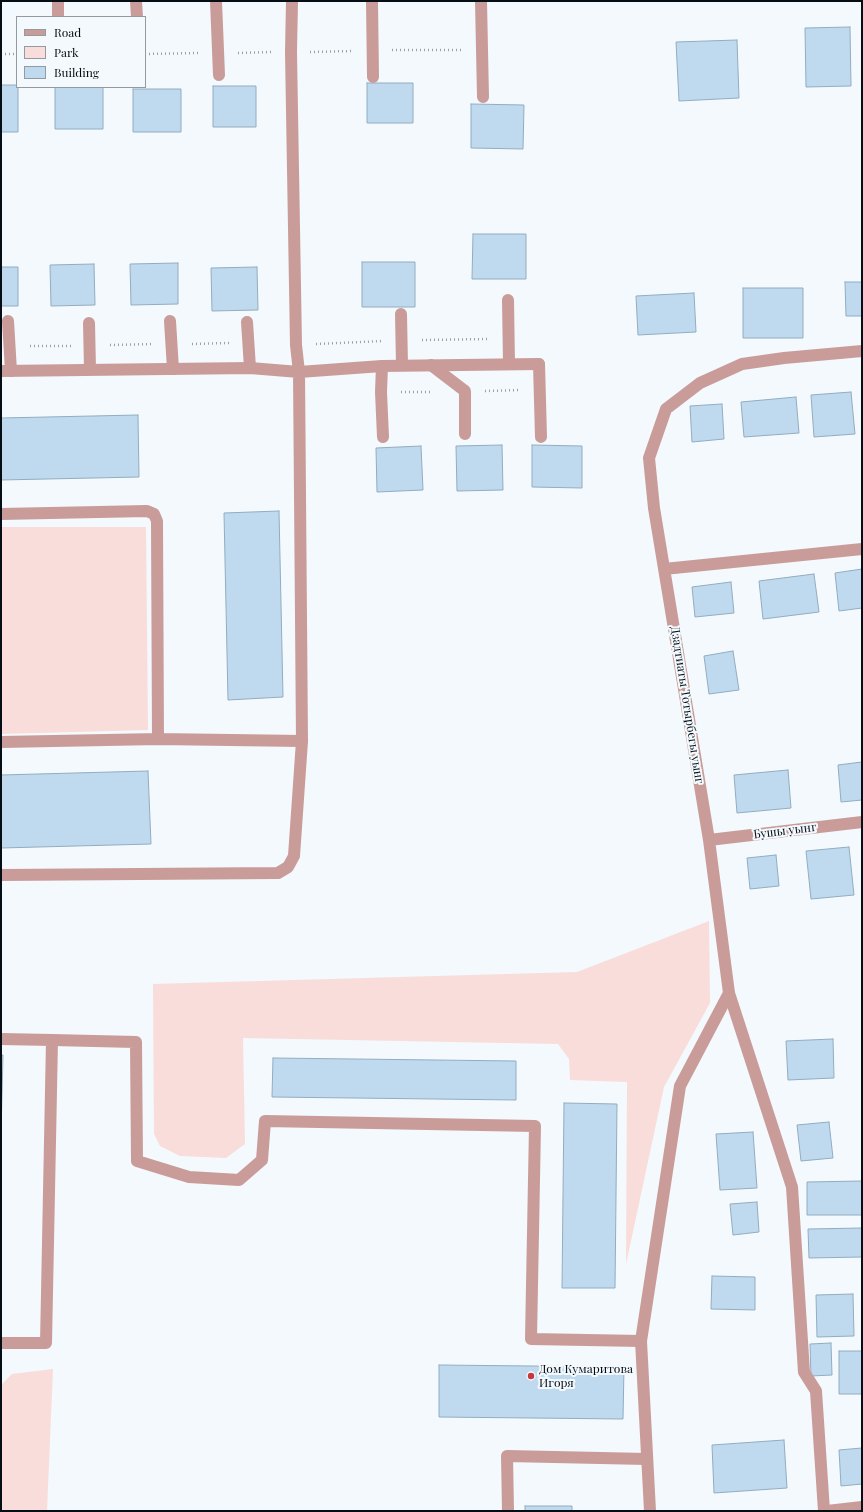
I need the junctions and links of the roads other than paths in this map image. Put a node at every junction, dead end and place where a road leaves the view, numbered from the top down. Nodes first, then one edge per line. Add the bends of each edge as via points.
1 (58, 1) edge
2 (136, 1) edge
3 (216, 1) edge
4 (292, 1) edge
5 (372, 1) edge
6 (481, 1) edge
7 (58, 16) edge
8 (137, 16) edge
9 (219, 75) dead end
10 (373, 77) dead end
11 (483, 97) dead end
12 (508, 300) dead end
13 (401, 314) dead end
14 (8, 321) dead end
15 (170, 321) dead end
16 (247, 322) dead end
17 (89, 323) dead end
18 (862, 351) edge
19 (509, 364) junction
20 (402, 365) junction
21 (431, 365) junction
22 (382, 366) junction
23 (250, 368) junction
24 (90, 369) junction
25 (173, 369) junction
26 (6, 371) edge
27 (299, 372) junction
28 (465, 434) dead end
29 (384, 437) dead end
30 (541, 437) dead end
31 (1, 514) edge
32 (862, 549) edge
33 (664, 570) junction
34 (158, 739) junction
35 (302, 741) junction
36 (1, 742) edge
37 (862, 822) edge
38 (709, 840) junction
39 (1, 875) edge
40 (729, 993) junction
41 (1, 1039) edge
42 (52, 1040) junction
43 (641, 1341) junction
44 (1, 1343) edge
45 (647, 1459) junction
46 (862, 1507) edge
47 (508, 1511) edge
48 (650, 1511) edge
49 (826, 1511) edge

1 - 7 street
2 - 8 street
3 - 9 street
4 - 27 street via 296,345
5 - 10 street
6 - 11 street
12 - 19 street
13 - 20 street
14 - 26 street
15 - 25 street
16 - 23 street
17 - 24 street
18 - 33 street, Дзадтиаты Тотырбегы уынг via 742,364 700,383 666,409 649,458
19 - 21 street
19 - 30 street via 539,364
20 - 21 street
20 - 22 street
21 - 28 street via 465,391
22 - 27 street
22 - 29 street via 380,392
23 - 25 street
23 - 27 street
24 - 25 street
24 - 26 street
27 - 35 street
31 - 34 street via 147,511 154,514 158,521
32 - 33 street
33 - 38 street, Дзадтиаты Тотырбегы уынг
34 - 35 street
34 - 36 street
35 - 39 street via 294,856 288,868 278,873
37 - 38 street, Бушы уынг
38 - 40 street, Дзадтиаты Тотырбегы уынг
40 - 43 street via 680,1086
40 - 49 street, Дзадтиаты Тотырбегы уынг via 792,1187 804,1372 816,1391
41 - 42 street
42 - 43 street via 136,1042 137,1162 189,1176 239,1180 262,1160 265,1121 535,1126 531,1340
42 - 44 street via 46,1343
43 - 45 street
45 - 47 street via 507,1456
45 - 48 street
46 - 49 street

